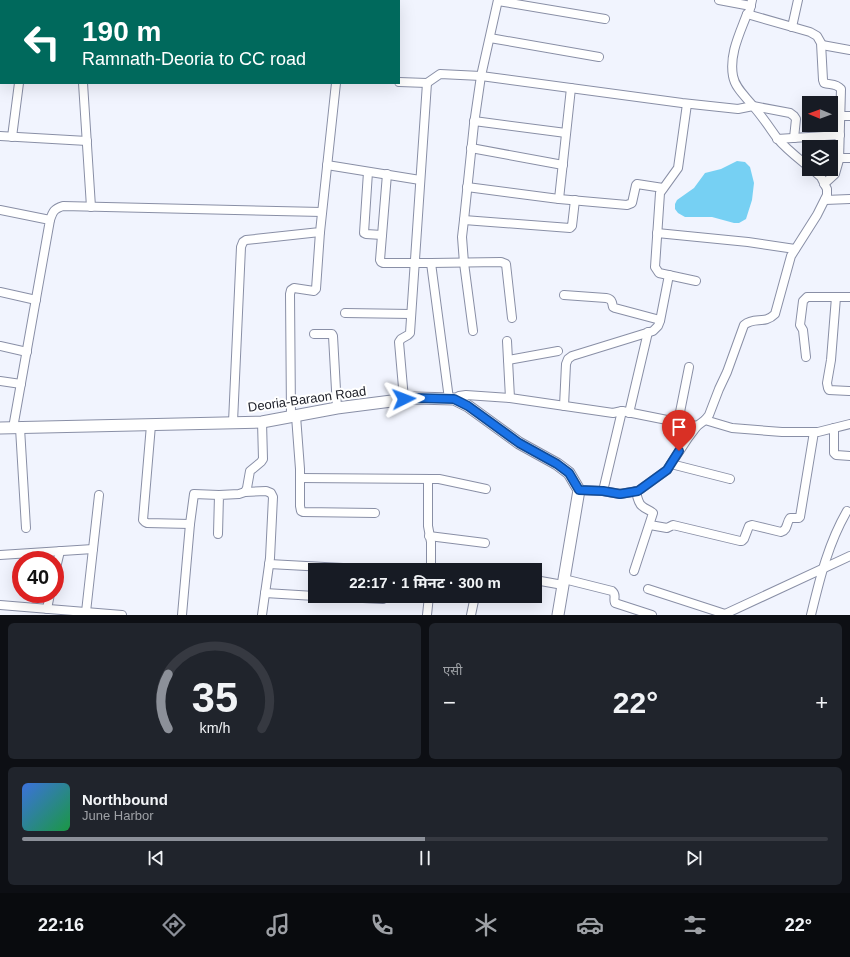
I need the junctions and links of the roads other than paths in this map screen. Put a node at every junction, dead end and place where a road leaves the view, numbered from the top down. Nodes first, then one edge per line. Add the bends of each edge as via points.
1 (498, 0) edge
2 (719, 0) edge
3 (798, 0) edge
4 (750, 7) edge
5 (605, 19) dead end
6 (792, 27) junction
7 (490, 38) junction
8 (822, 45) junction
9 (850, 50) edge
10 (599, 57) dead end
11 (481, 76) junction
12 (400, 82) edge
13 (19, 84) edge
14 (83, 84) edge
15 (336, 84) edge
16 (427, 84) junction
17 (571, 88) junction
18 (687, 104) junction
19 (754, 106) junction
20 (840, 116) junction
21 (850, 116) edge
22 (474, 121) junction
23 (566, 133) junction
24 (840, 135) junction
25 (0, 136) edge
26 (12, 137) junction
27 (794, 138) junction
28 (778, 139) junction
29 (87, 142) junction
30 (471, 148) junction
31 (840, 158) junction
32 (850, 158) edge
33 (802, 160) edge
34 (327, 165) junction
35 (563, 165) junction
36 (368, 172) junction
37 (386, 174) junction
38 (819, 176) edge
39 (420, 180) junction
40 (824, 184) junction
41 (467, 187) junction
42 (663, 188) junction
43 (559, 199) junction
44 (850, 199) edge
45 (575, 200) junction
46 (825, 200) junction
47 (91, 207) junction
48 (0, 210) edge
49 (322, 212) junction
50 (50, 220) junction
51 (464, 220) junction
52 (320, 232) junction
53 (657, 233) junction
54 (382, 235) junction
55 (795, 249) junction
56 (464, 263) junction
57 (415, 264) junction
58 (431, 264) junction
59 (669, 275) junction
60 (696, 281) dead end
61 (0, 292) edge
62 (564, 295) dead end
63 (836, 297) junction
64 (850, 297) edge
65 (36, 300) junction
66 (345, 313) dead end
67 (411, 314) junction
68 (512, 318) dead end
69 (660, 320) junction
70 (473, 330) dead end
71 (648, 332) junction
72 (314, 334) dead end
73 (507, 341) dead end
74 (0, 346) edge
75 (558, 351) dead end
76 (27, 352) junction
77 (806, 357) dead end
78 (508, 360) junction
79 (689, 368) dead end
80 (0, 381) edge
81 (21, 384) junction
82 (849, 391) dead end
83 (510, 398) junction
84 (404, 399) junction
85 (451, 399) junction
86 (564, 406) junction
87 (337, 408) junction
88 (626, 412) junction
89 (294, 416) junction
90 (705, 420) junction
91 (233, 422) junction
92 (262, 422) junction
93 (678, 422) junction
94 (850, 424) edge
95 (151, 425) junction
96 (697, 426) junction
97 (0, 428) edge
98 (17, 428) junction
99 (834, 428) junction
100 (814, 432) junction
101 (850, 456) edge
102 (671, 464) junction
103 (300, 478) junction
104 (428, 479) junction
105 (730, 479) dead end
106 (486, 489) dead end
107 (579, 490) junction
108 (603, 491) junction
109 (636, 491) junction
110 (245, 492) junction
111 (99, 495) dead end
112 (219, 495) junction
113 (847, 511) dead end
114 (375, 513) dead end
115 (190, 524) junction
116 (650, 525) junction
117 (26, 528) dead end
118 (218, 534) dead end
119 (429, 536) junction
120 (485, 544) dead end
121 (93, 549) junction
122 (60, 551) edge
123 (12, 554) edge
124 (0, 555) edge
125 (850, 556) edge
126 (431, 563) edge
127 (269, 564) junction
128 (308, 566) edge
129 (822, 569) junction
130 (634, 571) dead end
131 (542, 580) edge
132 (563, 582) junction
133 (648, 589) dead end
134 (265, 593) junction
135 (308, 596) edge
136 (48, 603) edge
137 (428, 603) edge
138 (474, 603) edge
139 (0, 605) edge
140 (47, 609) junction
141 (86, 612) junction
142 (122, 615) edge
143 (182, 615) edge
144 (262, 615) edge
145 (427, 615) edge
146 (471, 615) edge
147 (558, 615) edge
148 (652, 615) edge
149 (724, 615) edge
150 (811, 615) edge

1 - 5 street
1 - 7 street
2 - 4 street
3 - 6 street
4 - 6 street
4 - 19 street via 734,49 732,68 738,88
6 - 8 street via 817,36
7 - 10 street
7 - 11 street
8 - 9 street
8 - 20 street via 822,80 841,89
11 - 16 street via 440,74
11 - 17 street
11 - 22 street
12 - 16 street
13 - 26 street
14 - 29 street
15 - 34 street
16 - 39 street
17 - 18 street
17 - 23 street
18 - 19 street via 738,109
18 - 42 street via 678,168
19 - 27 street via 794,116
19 - 28 street
20 - 21 street
20 - 24 street
22 - 23 street
22 - 30 street
23 - 35 street
24 - 27 street
24 - 31 street
25 - 26 street
26 - 29 street
27 - 28 street
28 - 33 street
29 - 47 street
30 - 35 street
30 - 41 street
31 - 32 street
31 - 40 street via 835,174
34 - 36 street
34 - 49 street
35 - 43 street
36 - 37 street
36 - 54 street via 364,233
37 - 39 street
37 - 54 street
38 - 40 street
39 - 57 street
40 - 46 street via 827,191
41 - 43 street
41 - 51 street
42 - 45 street via 637,184 630,205
42 - 53 street via 660,193
43 - 45 street
44 - 46 street
45 - 51 street via 570,228
46 - 55 street
47 - 49 street
47 - 50 street via 63,206 53,212
48 - 50 street
49 - 52 street
50 - 65 street
51 - 56 street
52 - 89 street via 316,289 314,291 294,288 290,294
52 - 91 street via 243,242
53 - 55 street
53 - 59 street via 655,267 659,273
54 - 57 street via 381,262
55 - 90 street via 775,314 766,320 747,322 744,325 727,372
56 - 58 street
56 - 68 street via 506,264
56 - 70 street
57 - 58 street
57 - 67 street
58 - 85 street
59 - 60 street
59 - 69 street
61 - 65 street
62 - 69 street via 610,299 614,308
63 - 64 street
63 - 77 street via 807,297 802,301 800,325 804,330
63 - 82 street via 827,383 829,390
65 - 76 street
66 - 67 street
67 - 84 street via 410,333 399,342
69 - 71 street via 653,331
71 - 86 street via 568,359
71 - 88 street
72 - 87 street via 334,336
73 - 78 street
74 - 76 street
75 - 78 street
76 - 81 street
78 - 83 street
79 - 93 street
80 - 81 street
81 - 98 street
83 - 85 street via 466,395
83 - 86 street
84 - 85 street, Deoria-Baraon Road
84 - 87 street, Deoria-Baraon Road
85 - 107 street, Deoria-Baraon Road via 468,406 519,443 557,464 569,473
86 - 88 street via 613,413
87 - 89 street, Deoria-Baraon Road
88 - 93 street
88 - 108 street
89 - 92 street, Deoria-Baraon Road
89 - 103 street
90 - 96 street
90 - 100 street via 732,428
91 - 92 street, Deoria-Baraon Road
91 - 95 street, Deoria-Baraon Road
92 - 110 street via 263,459 250,471
93 - 96 street
94 - 99 street
95 - 98 street, Deoria-Baraon Road
95 - 115 street via 143,520 147,523
96 - 102 street
97 - 98 street, Deoria-Baraon Road
98 - 117 street
99 - 100 street
99 - 101 street via 834,453
100 - 116 street via 800,517 790,518 784,531 752,525 749,526 742,541 673,525 667,528
102 - 105 street
102 - 109 street via 667,470
103 - 104 street
103 - 114 street via 300,506 303,512
104 - 106 street
104 - 119 street
107 - 108 street
107 - 132 street
108 - 109 street via 620,494
109 - 116 street via 640,505 653,513
110 - 112 street
110 - 127 street via 266,492 271,493 273,497
111 - 121 street
112 - 115 street via 194,494
112 - 118 street
113 - 129 street via 834,536
115 - 143 street
116 - 130 street
119 - 120 street
119 - 126 street
121 - 122 street
121 - 141 street
123 - 124 street
125 - 129 street
127 - 128 street
127 - 134 street
129 - 149 street
129 - 150 street
131 - 132 street
132 - 147 street
132 - 148 street via 612,591 615,603
133 - 149 street
134 - 135 street
134 - 144 street
136 - 140 street
137 - 145 street
138 - 146 street
139 - 140 street
140 - 141 street
141 - 142 street

